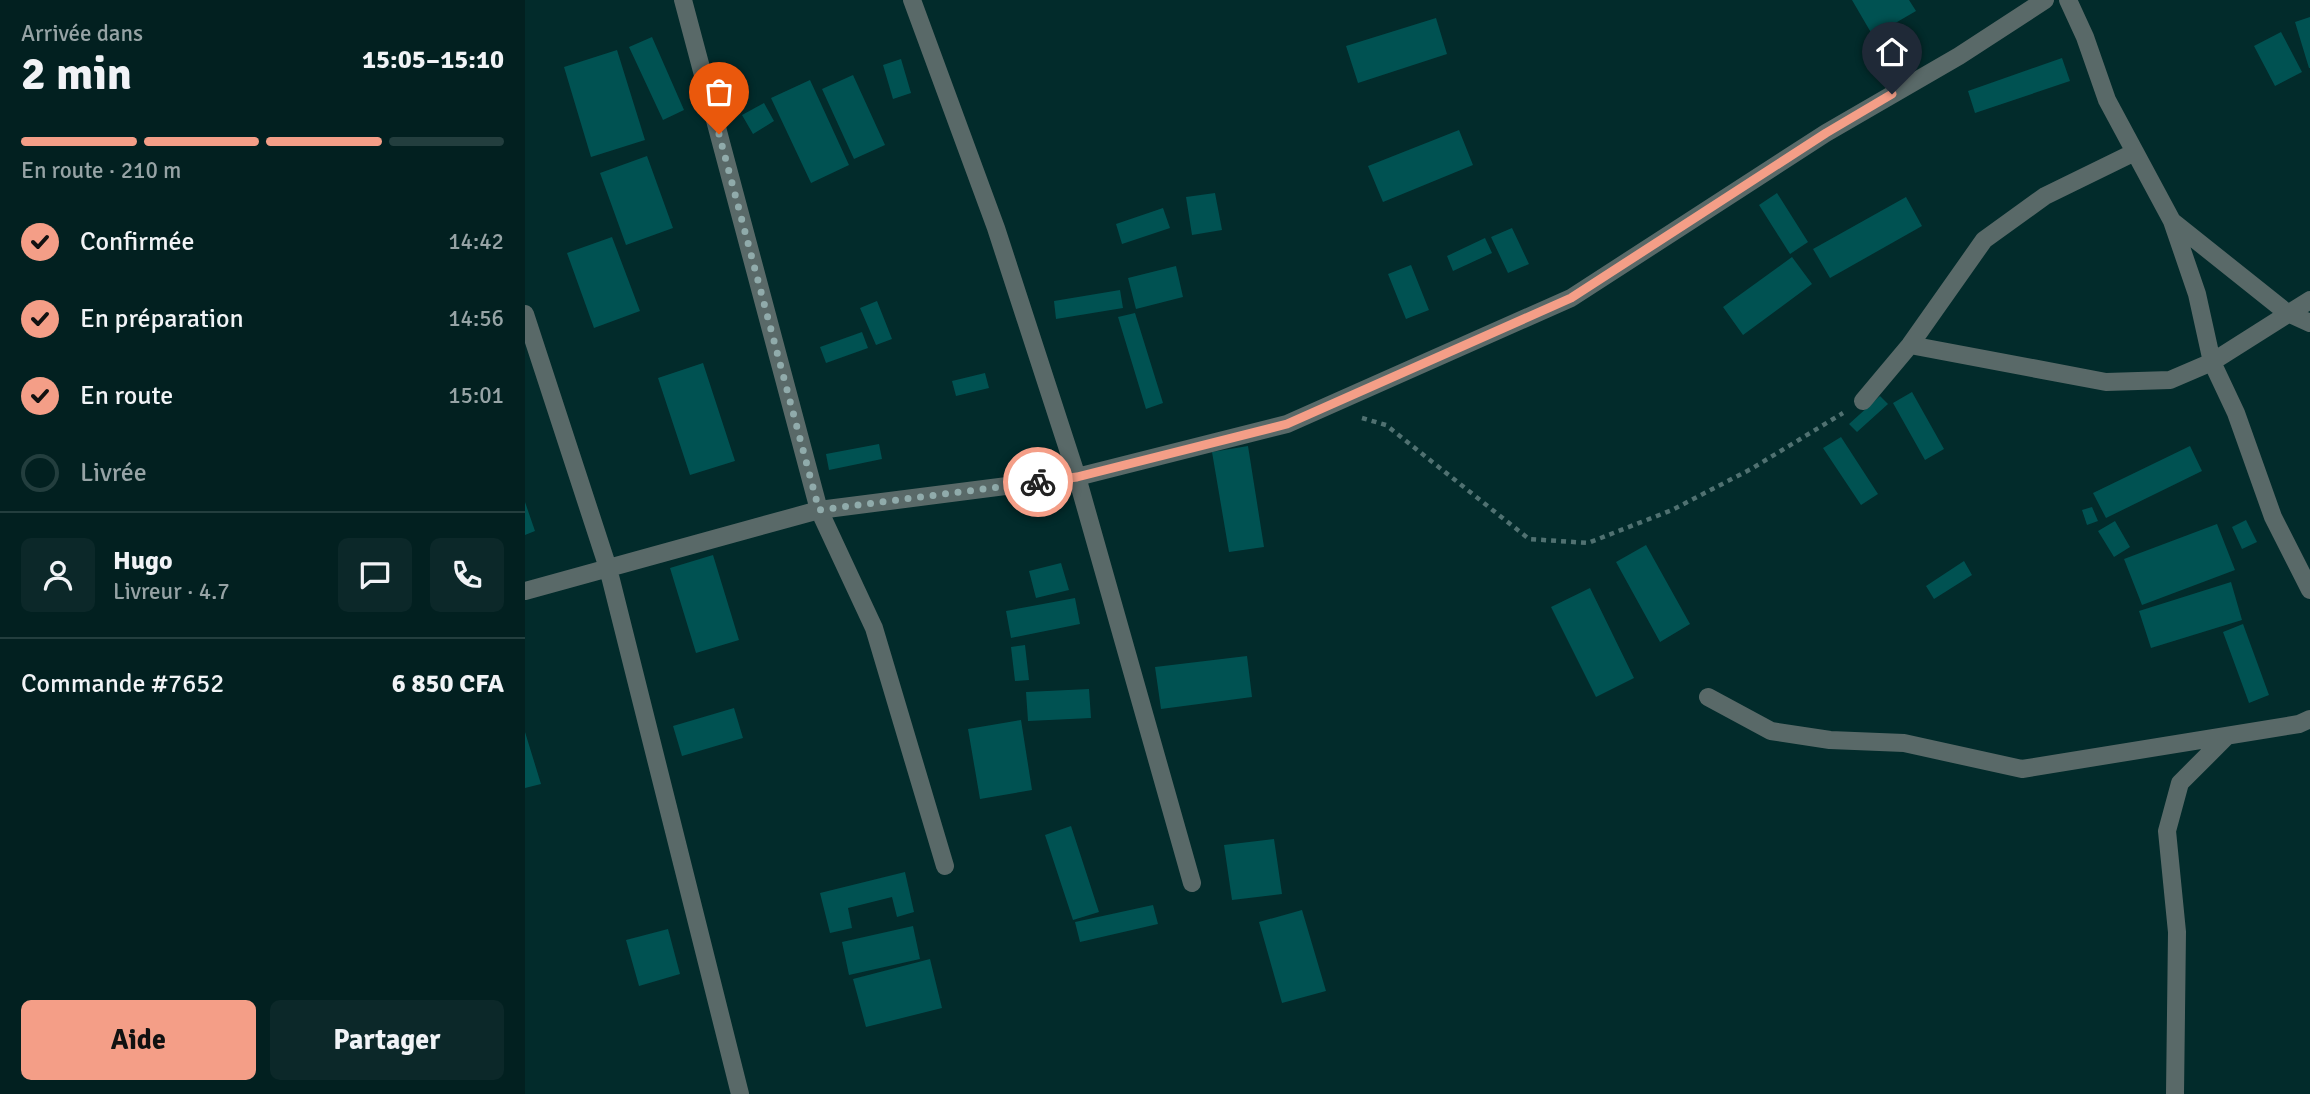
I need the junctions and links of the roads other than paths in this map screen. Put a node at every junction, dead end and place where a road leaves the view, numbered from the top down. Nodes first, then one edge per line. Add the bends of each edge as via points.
1 (683, 0) edge
2 (912, 0) edge
3 (2045, 0) edge
4 (2067, 0) edge
5 (2134, 152) junction
6 (2172, 221) junction
7 (2310, 300) edge
8 (2286, 312) junction
9 (525, 314) edge
10 (2310, 323) edge
11 (1910, 345) junction
12 (2212, 362) junction
13 (1863, 401) road end
14 (1077, 477) junction
15 (819, 510) junction
16 (608, 568) junction
17 (2310, 590) edge
18 (525, 591) edge
19 (1708, 697) dead end
20 (2310, 719) edge
21 (2225, 738) junction
22 (945, 866) dead end
23 (1192, 883) dead end
24 (740, 1094) edge
25 (2175, 1094) edge

1 - 15 street
2 - 14 street via 996,229
3 - 14 street via 1826,133 1571,298 1287,424
4 - 5 street via 2107,100
5 - 6 street
5 - 11 street via 2045,197 1984,240
6 - 8 street
6 - 12 street via 2197,294
7 - 8 street
8 - 10 street
8 - 12 street
9 - 16 street
11 - 12 street via 2106,382 2170,380
11 - 13 street
12 - 17 street via 2237,413 2273,517
14 - 15 street
14 - 23 street
15 - 16 street
15 - 22 street via 874,628
16 - 18 street
16 - 24 street
19 - 21 street via 1770,731 1830,740 1904,743 2022,769
20 - 21 street
21 - 25 street via 2180,783 2167,831 2177,932

